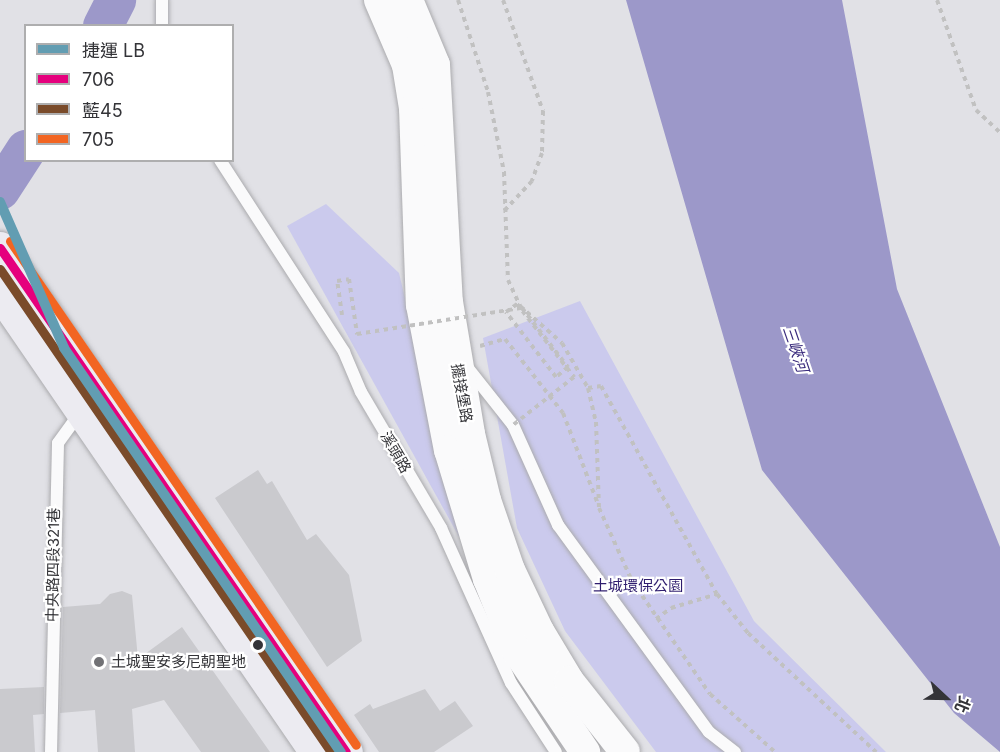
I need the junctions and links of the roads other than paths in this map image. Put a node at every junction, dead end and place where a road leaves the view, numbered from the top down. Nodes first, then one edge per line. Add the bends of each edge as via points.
1 (162, 0) edge
2 (379, 0) edge
3 (408, 0) edge
4 (162, 24) edge
5 (221, 162) edge
6 (0, 248) edge
7 (0, 292) edge
8 (15, 330) edge
9 (455, 354) junction
10 (90, 402) junction
11 (51, 752) edge
12 (316, 752) edge
13 (346, 752) edge
14 (556, 752) edge
15 (585, 752) edge
16 (625, 752) edge
17 (735, 752) edge

1 - 4 lane
2 - 15 street, 擺接堡路 via 393,25 409,76 421,305 452,461 488,579 517,651
3 - 9 street, 擺接堡路 via 435,65 448,302
5 - 14 lane, 溪頭路 via 344,352 361,392 441,528 511,683
6 - 10 main road
7 - 8 main road
8 - 10 main road
9 - 16 street, 擺接堡路 via 481,478 510,570 569,681
9 - 17 lane via 513,425 558,525 709,732
10 - 11 lane, 中央路四段321巷 via 58,443
10 - 12 main road
10 - 13 main road

